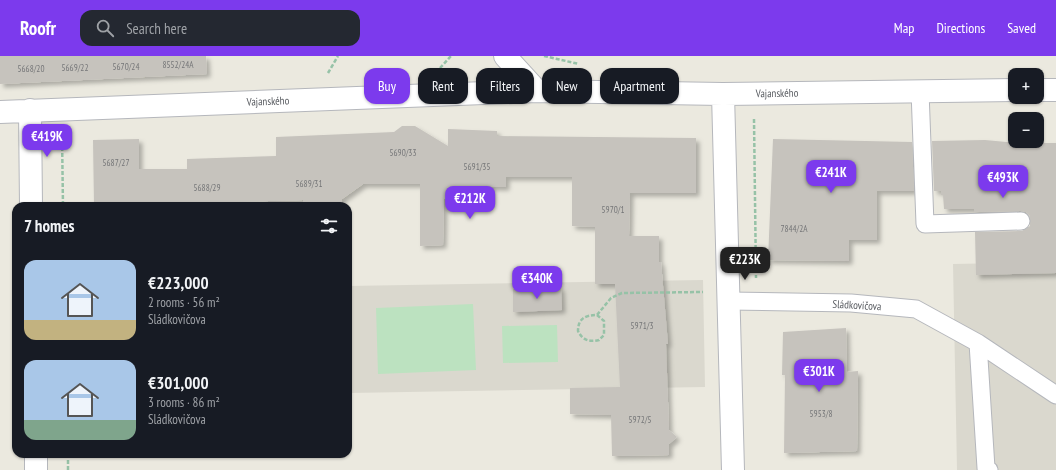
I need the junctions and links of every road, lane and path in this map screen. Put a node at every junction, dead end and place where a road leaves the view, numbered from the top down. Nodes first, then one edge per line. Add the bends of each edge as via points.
1 (338, 56) edge
2 (505, 56) edge
3 (324, 78) dead end
4 (1008, 90) edge
5 (1044, 90) edge
6 (1056, 90) edge
7 (537, 91) junction
8 (920, 91) junction
9 (723, 94) junction
10 (30, 110) junction
11 (0, 112) edge
12 (30, 132) junction
13 (31, 202) edge
14 (63, 202) edge
15 (1021, 221) dead end
16 (704, 292) dead end
17 (728, 301) junction
18 (597, 315) junction
19 (978, 343) junction
20 (1056, 395) edge
21 (36, 458) edge
22 (68, 458) edge
23 (36, 470) edge
24 (68, 470) edge
25 (733, 470) edge
26 (989, 470) edge

1 - 3 path
2 - 7 street
4 - 8 street, Vajanského
5 - 6 street
7 - 9 street, Vajanského
7 - 10 street, Vajanského
8 - 9 street, Vajanského
8 - 15 lane via 924,224
9 - 17 street
10 - 11 street, Vajanského
10 - 12 street
12 - 13 street
12 - 14 path via 62,130
16 - 18 path via 622,293 611,298
17 - 19 lane, Sládkovičova via 851,303 916,309
17 - 25 street
18 - 18 path via 589,315 579,322 578,331 588,341 599,340 604,335 604,322
19 - 20 lane, Sládkovičova
19 - 26 lane via 986,468
21 - 23 street
22 - 24 path

